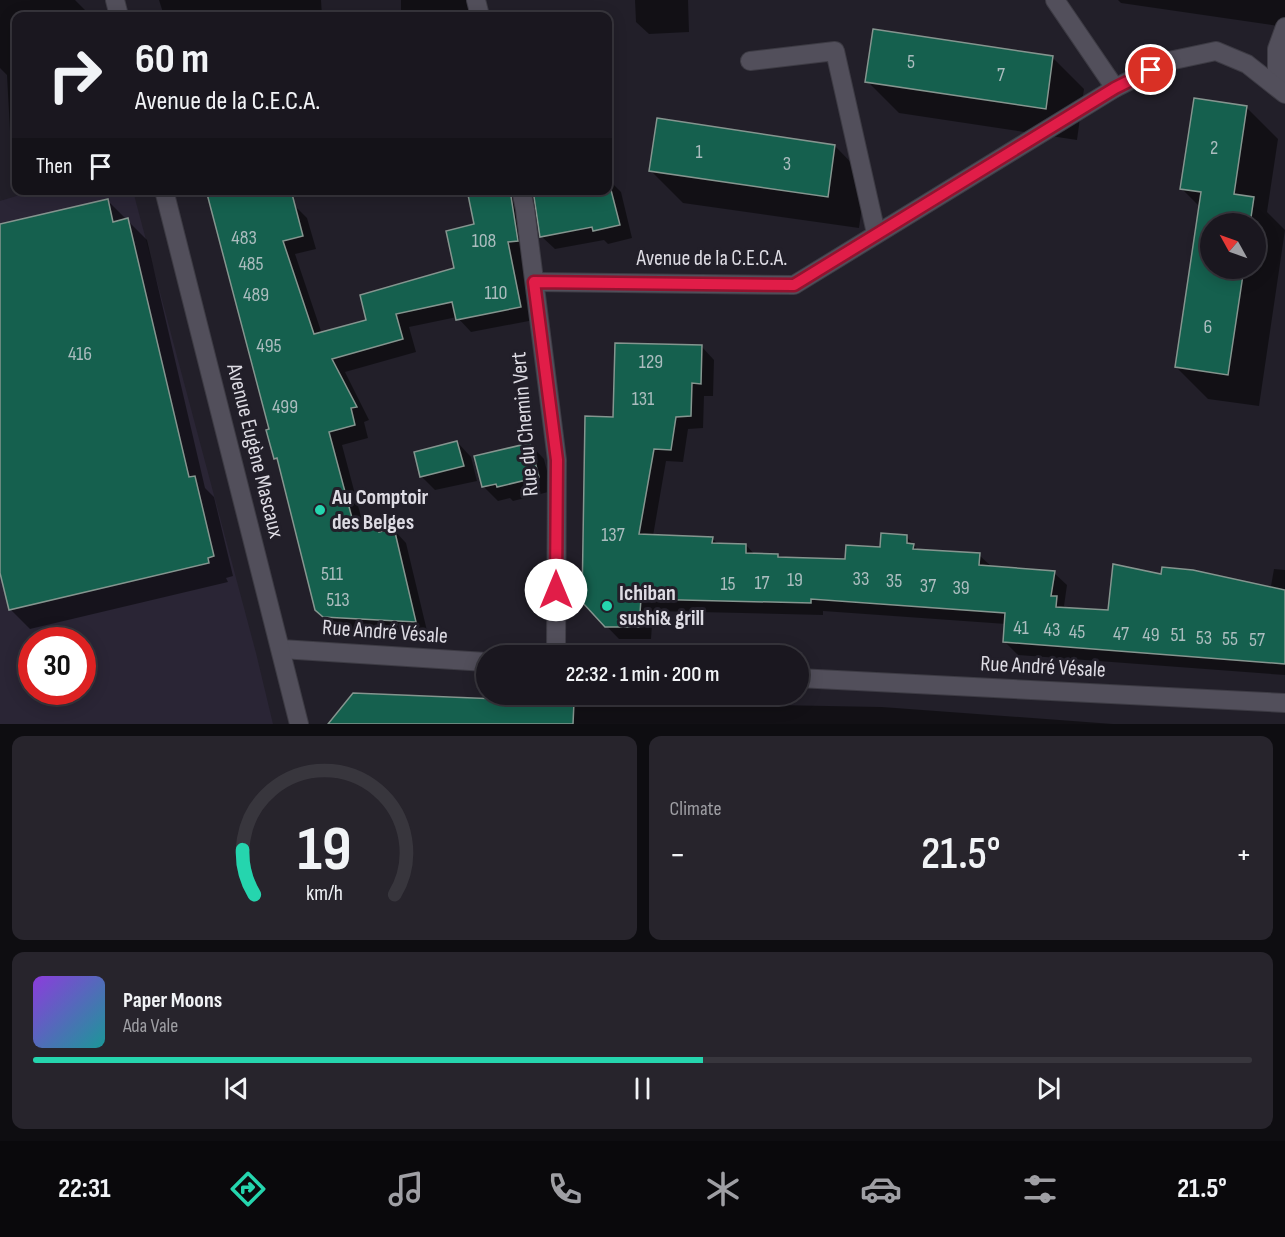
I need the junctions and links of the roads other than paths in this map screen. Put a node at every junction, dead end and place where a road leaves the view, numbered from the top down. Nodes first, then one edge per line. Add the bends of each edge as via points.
1 (1055, 0) edge
2 (1285, 27) edge
3 (750, 62) dead end
4 (1115, 88) junction
5 (1281, 90) edge
6 (165, 195) edge
7 (522, 195) edge
8 (876, 233) junction
9 (534, 282) junction
10 (556, 645) edge
11 (281, 649) junction
12 (476, 661) edge
13 (809, 679) edge
14 (1285, 703) edge
15 (299, 724) edge

1 - 4 street
2 - 5 street, Avenue de la C.E.C.A. via 1277,50
3 - 8 street via 835,51
4 - 5 street, Avenue de la C.E.C.A. via 1169,61 1216,51 1246,64
4 - 8 street, Avenue de la C.E.C.A.
6 - 11 street, Avenue Eugène Mascaux
7 - 9 street, Rue du Chemin Vert
8 - 9 street, Avenue de la C.E.C.A. via 794,285
9 - 10 street, Rue du Chemin Vert via 557,460
11 - 12 street, Rue André Vésale
11 - 15 street, Avenue Eugène Mascaux
13 - 14 street, Rue André Vésale

